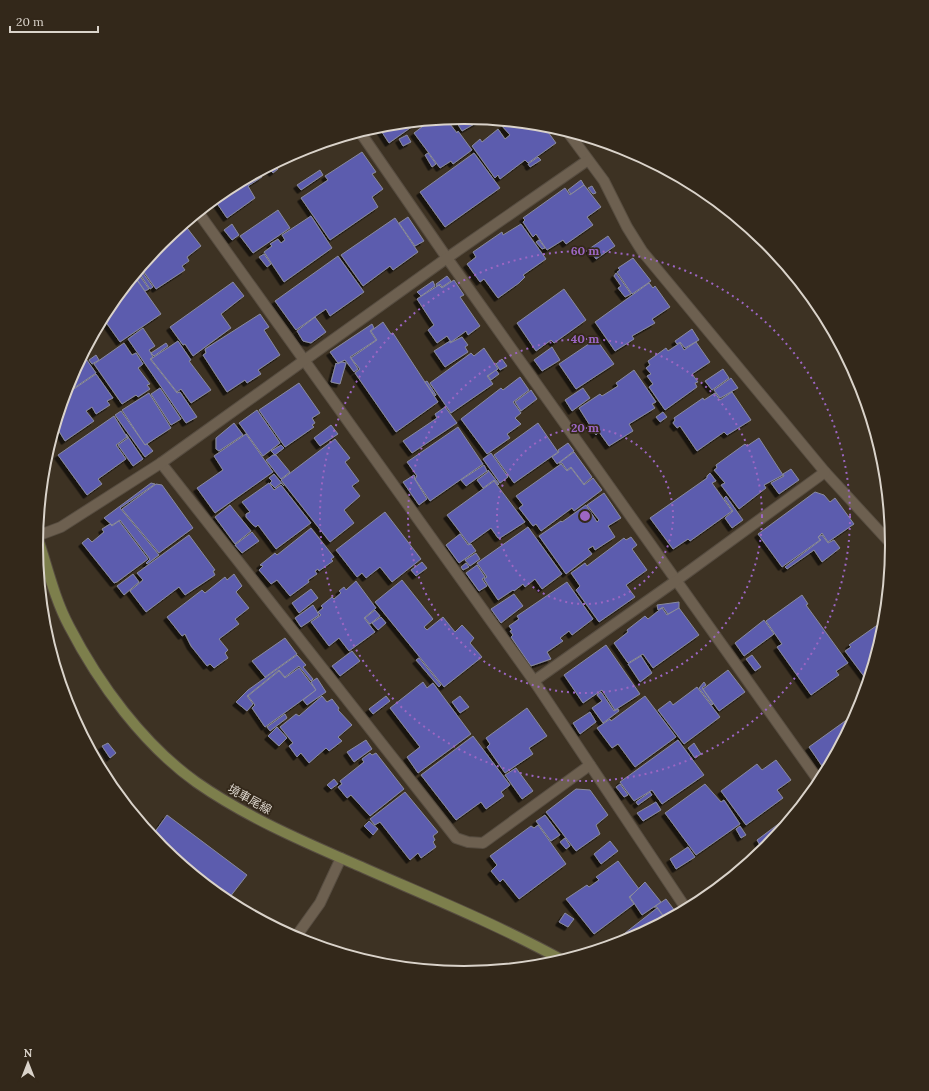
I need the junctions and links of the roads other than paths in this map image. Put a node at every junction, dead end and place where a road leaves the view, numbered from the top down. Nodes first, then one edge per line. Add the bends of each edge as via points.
1 (363, 136) edge
2 (572, 137) edge
3 (588, 160) junction
4 (201, 217) edge
5 (447, 258) junction
6 (304, 362) junction
7 (161, 463) junction
8 (825, 472) junction
9 (43, 534) edge
10 (886, 538) edge
11 (43, 554) edge
12 (678, 580) junction
13 (534, 681) junction
14 (590, 765) junction
15 (817, 778) edge
16 (341, 858) junction
17 (684, 905) edge
18 (299, 933) edge
19 (557, 957) edge

1 - 5 street
2 - 3 street
3 - 5 street
3 - 8 street via 604,181 626,227 642,251
4 - 6 street
5 - 6 street
5 - 12 street
6 - 7 street
6 - 13 street
7 - 9 street via 61,527
7 - 14 street via 456,838 483,843
8 - 10 street
8 - 12 street
11 - 16 main road, 境車尾線 via 68,625 112,698 136,725 184,771 214,793 300,841
12 - 13 street
12 - 15 street
13 - 14 street
14 - 17 street
16 - 18 street via 320,903
16 - 19 main road, 境車尾線 via 515,934

